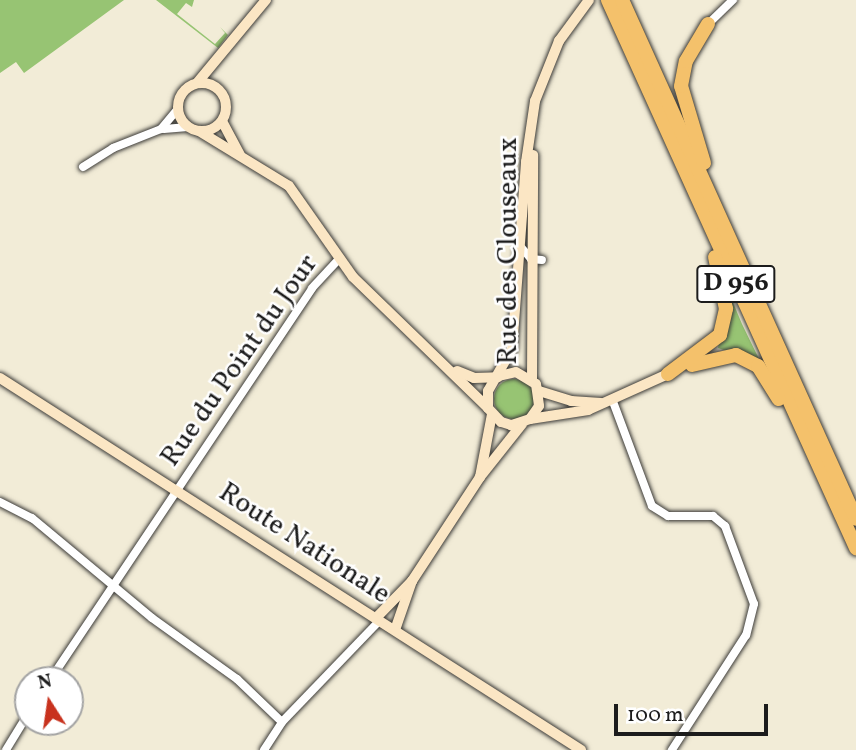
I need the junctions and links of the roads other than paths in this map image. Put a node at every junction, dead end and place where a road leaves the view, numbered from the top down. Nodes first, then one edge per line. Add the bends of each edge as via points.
1 (266, 0) edge
2 (589, 0) edge
3 (608, 0) edge
4 (622, 0) edge
5 (733, 0) edge
6 (708, 24) joint
7 (226, 52) junction
8 (197, 83) junction
9 (218, 88) junction
10 (178, 109) junction
11 (222, 121) junction
12 (187, 127) junction
13 (161, 129) junction
14 (199, 131) junction
15 (669, 136) junction
16 (242, 157) junction
17 (83, 167) dead end
18 (728, 237) junction
19 (526, 245) junction
20 (340, 258) junction
21 (450, 368) junction
22 (668, 374) junction
23 (498, 376) junction
24 (0, 378) edge
25 (532, 379) junction
26 (539, 391) junction
27 (608, 401) junction
28 (490, 411) junction
29 (526, 421) junction
30 (802, 431) junction
31 (480, 477) junction
32 (177, 489) junction
33 (0, 502) edge
34 (856, 519) edge
35 (856, 548) edge
36 (412, 581) junction
37 (110, 584) junction
38 (378, 619) junction
39 (396, 630) junction
40 (59, 666) edge
41 (282, 722) junction
42 (264, 750) edge
43 (581, 750) edge
44 (672, 750) edge

1 - 7 street
2 - 19 street, Rue des Clouseaux via 550,59 532,123
3 - 15 highway, D 956
4 - 18 highway, D 956
5 - 6 street
6 - 18 highway, D 956 via 686,61 681,86
7 - 8 street
7 - 9 street
8 - 9 street
8 - 10 street via 181,95
9 - 11 street via 227,107
10 - 12 street
10 - 13 street
11 - 14 street
11 - 16 street
12 - 13 street
12 - 14 street
13 - 17 street via 113,148
14 - 16 street
15 - 22 highway, D 956 via 720,269 726,309 720,335 712,344
15 - 30 highway, D 956
16 - 20 street via 289,186
18 - 34 highway, D 956
19 - 23 street, Rue des Clouseaux via 512,349
19 - 25 street, Rue des Clouseaux via 537,259
20 - 21 street via 376,302
20 - 32 street, Rue du Point du Jour via 312,288
21 - 23 street via 474,379
21 - 28 street
22 - 27 street
22 - 30 highway, D 956 via 726,355 746,359 768,379
23 - 25 street via 516,372
23 - 28 street via 488,391
24 - 32 street, Route Nationale
25 - 26 street
26 - 27 street via 571,401
26 - 29 street via 539,407
27 - 29 street
27 - 44 street via 652,506 668,516 713,516 725,526 754,604 746,635
28 - 29 street via 511,425
28 - 31 street
29 - 31 street
30 - 35 highway, D 956
31 - 36 street
32 - 37 street, Rue du Point du Jour
32 - 38 street, Route Nationale
33 - 37 street via 32,518
36 - 38 street
36 - 39 street
37 - 40 street, Rue du Point du Jour
37 - 41 street via 237,678
38 - 39 street, Route Nationale
38 - 41 street
39 - 43 street, Route Nationale
41 - 42 street

